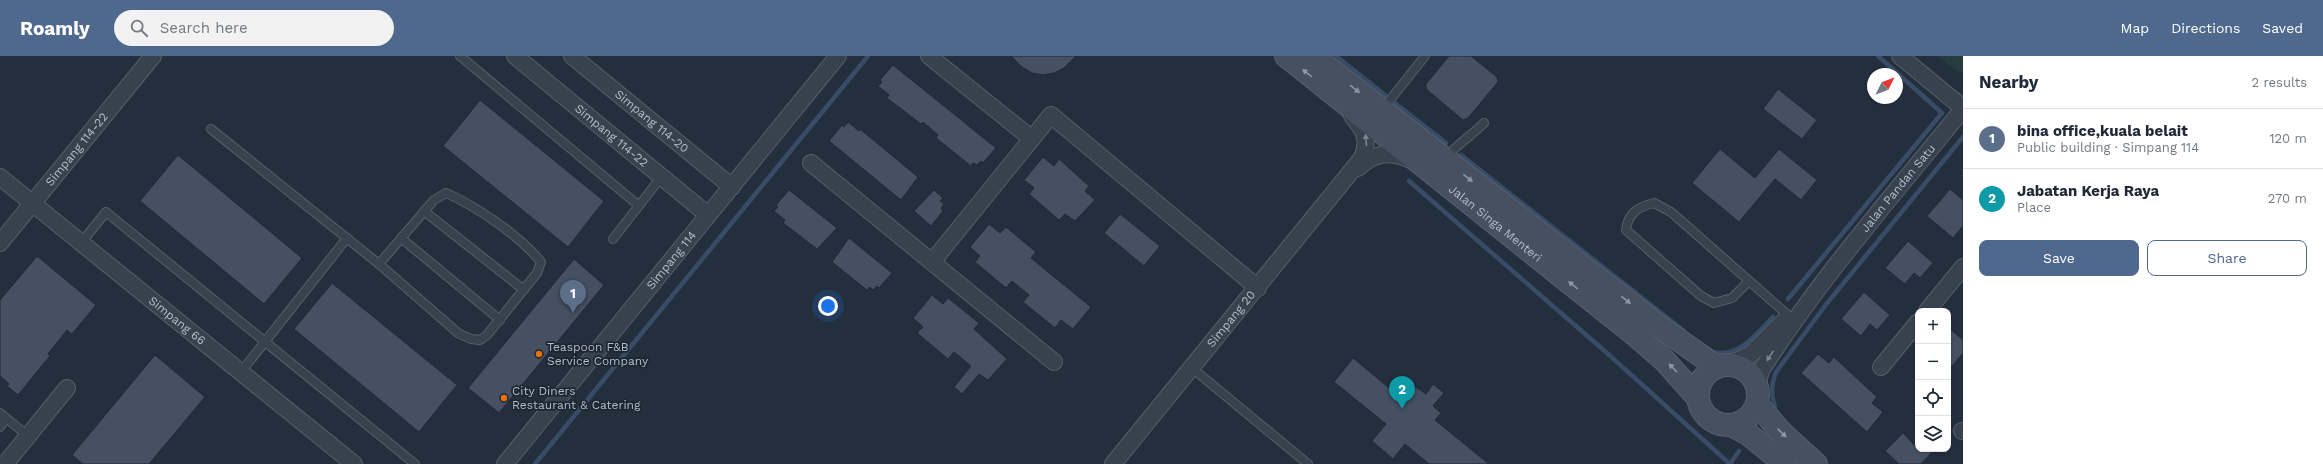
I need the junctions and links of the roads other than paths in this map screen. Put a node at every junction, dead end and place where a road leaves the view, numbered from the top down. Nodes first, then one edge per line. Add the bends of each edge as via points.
1 (153, 56) edge
2 (460, 56) edge
3 (515, 56) edge
4 (572, 56) edge
5 (838, 56) edge
6 (929, 56) edge
7 (1286, 56) edge
8 (1313, 56) edge
9 (1425, 56) edge
10 (1900, 56) edge
11 (1329, 90) junction
12 (1963, 108) edge
13 (1382, 110) junction
14 (1484, 123) dead end
15 (210, 129) dead end
16 (1032, 139) junction
17 (811, 163) dead end
18 (1436, 164) junction
19 (1350, 174) junction
20 (662, 176) junction
21 (0, 177) edge
22 (732, 187) junction
23 (32, 204) junction
24 (638, 205) junction
25 (424, 211) junction
26 (708, 214) junction
27 (347, 238) junction
28 (401, 238) junction
29 (613, 239) dead end
30 (0, 243) edge
31 (81, 243) junction
32 (932, 262) junction
33 (379, 264) junction
34 (1963, 267) edge
35 (1834, 268) junction
36 (1749, 281) junction
37 (1258, 288) junction
38 (524, 290) junction
39 (1929, 308) edge
40 (1789, 316) junction
41 (500, 320) junction
42 (1915, 326) edge
43 (265, 342) junction
44 (1054, 362) dead end
45 (1723, 366) junction
46 (1881, 367) dead end
47 (1192, 368) junction
48 (241, 372) junction
49 (67, 388) dead end
50 (1698, 398) junction
51 (1757, 398) junction
52 (3, 416) edge
53 (0, 426) edge
54 (1731, 426) junction
55 (28, 436) junction
56 (5, 464) edge
57 (354, 464) edge
58 (415, 464) edge
59 (505, 464) edge
60 (1113, 464) edge
61 (1308, 464) edge
62 (1785, 464) edge
63 (1816, 464) edge

1 - 23 street, Simpang 114-22
2 - 24 lane
3 - 20 street, Simpang 114-22
4 - 22 street, Simpang 114-20
5 - 22 street, Simpang 114
6 - 16 street
11 -> 7 main road, Jalan Singa Menteri
8 -> 13 main road, Jalan Singa Menteri
9 - 13 lane
10 - 12 street
11 - 18 main road, Jalan Singa Menteri
19 -> 11 street via 1366,150 1366,135
12 - 35 street, Jalan Pandan Satu
13 - 18 main road, Jalan Singa Menteri
14 - 18 lane
15 - 27 lane
16 - 32 street
16 - 37 street via 1051,115
17 - 32 street
18 - 19 street via 1381,154 1371,157
18 -> 45 main road, Jalan Singa Menteri via 1678,341
50 -> 18 main road, Jalan Singa Menteri via 1665,361 1636,335
19 - 37 street, Simpang 20
20 - 24 lane
20 - 26 street, Simpang 114-22
21 - 23 street, Simpang 66
22 - 26 street, Simpang 114
23 - 30 street, Simpang 114-22
23 - 31 street, Simpang 66
24 - 29 lane
25 - 28 lane
25 - 38 lane
25 - 38 lane via 434,200 446,193 463,200 529,248 541,262 538,273
26 - 59 street, Simpang 114
27 - 33 lane
27 - 43 lane
28 - 33 lane
28 - 41 lane
31 - 43 lane via 106,212
31 - 48 street, Simpang 66
32 - 44 street
33 - 41 lane via 458,333 480,340
34 - 39 street
35 - 40 street, Jalan Pandan Satu
35 -> 51 street, Jalan Pandan Satu via 1762,369
36 - 36 lane via 1671,212 1654,203 1638,207 1627,220 1626,230 1700,296 1714,303 1732,298
36 - 40 lane
37 - 47 street, Simpang 20
38 - 41 lane
40 - 45 street, Jalan Pandan Satu via 1747,357
42 - 46 street
43 - 48 lane
43 - 58 lane
45 - 50 main road via 1708,372 1702,379 1698,388
45 - 51 main road via 1739,368 1748,373 1755,382
47 - 60 street, Simpang 20
47 - 61 lane
48 - 57 street, Simpang 66
49 - 55 street
50 - 54 main road via 1701,410 1709,419
51 - 54 main road via 1751,414 1743,422
51 -> 63 main road via 1780,431
52 - 53 lane
52 - 55 lane
54 - 62 main road via 1748,434
55 - 56 street

